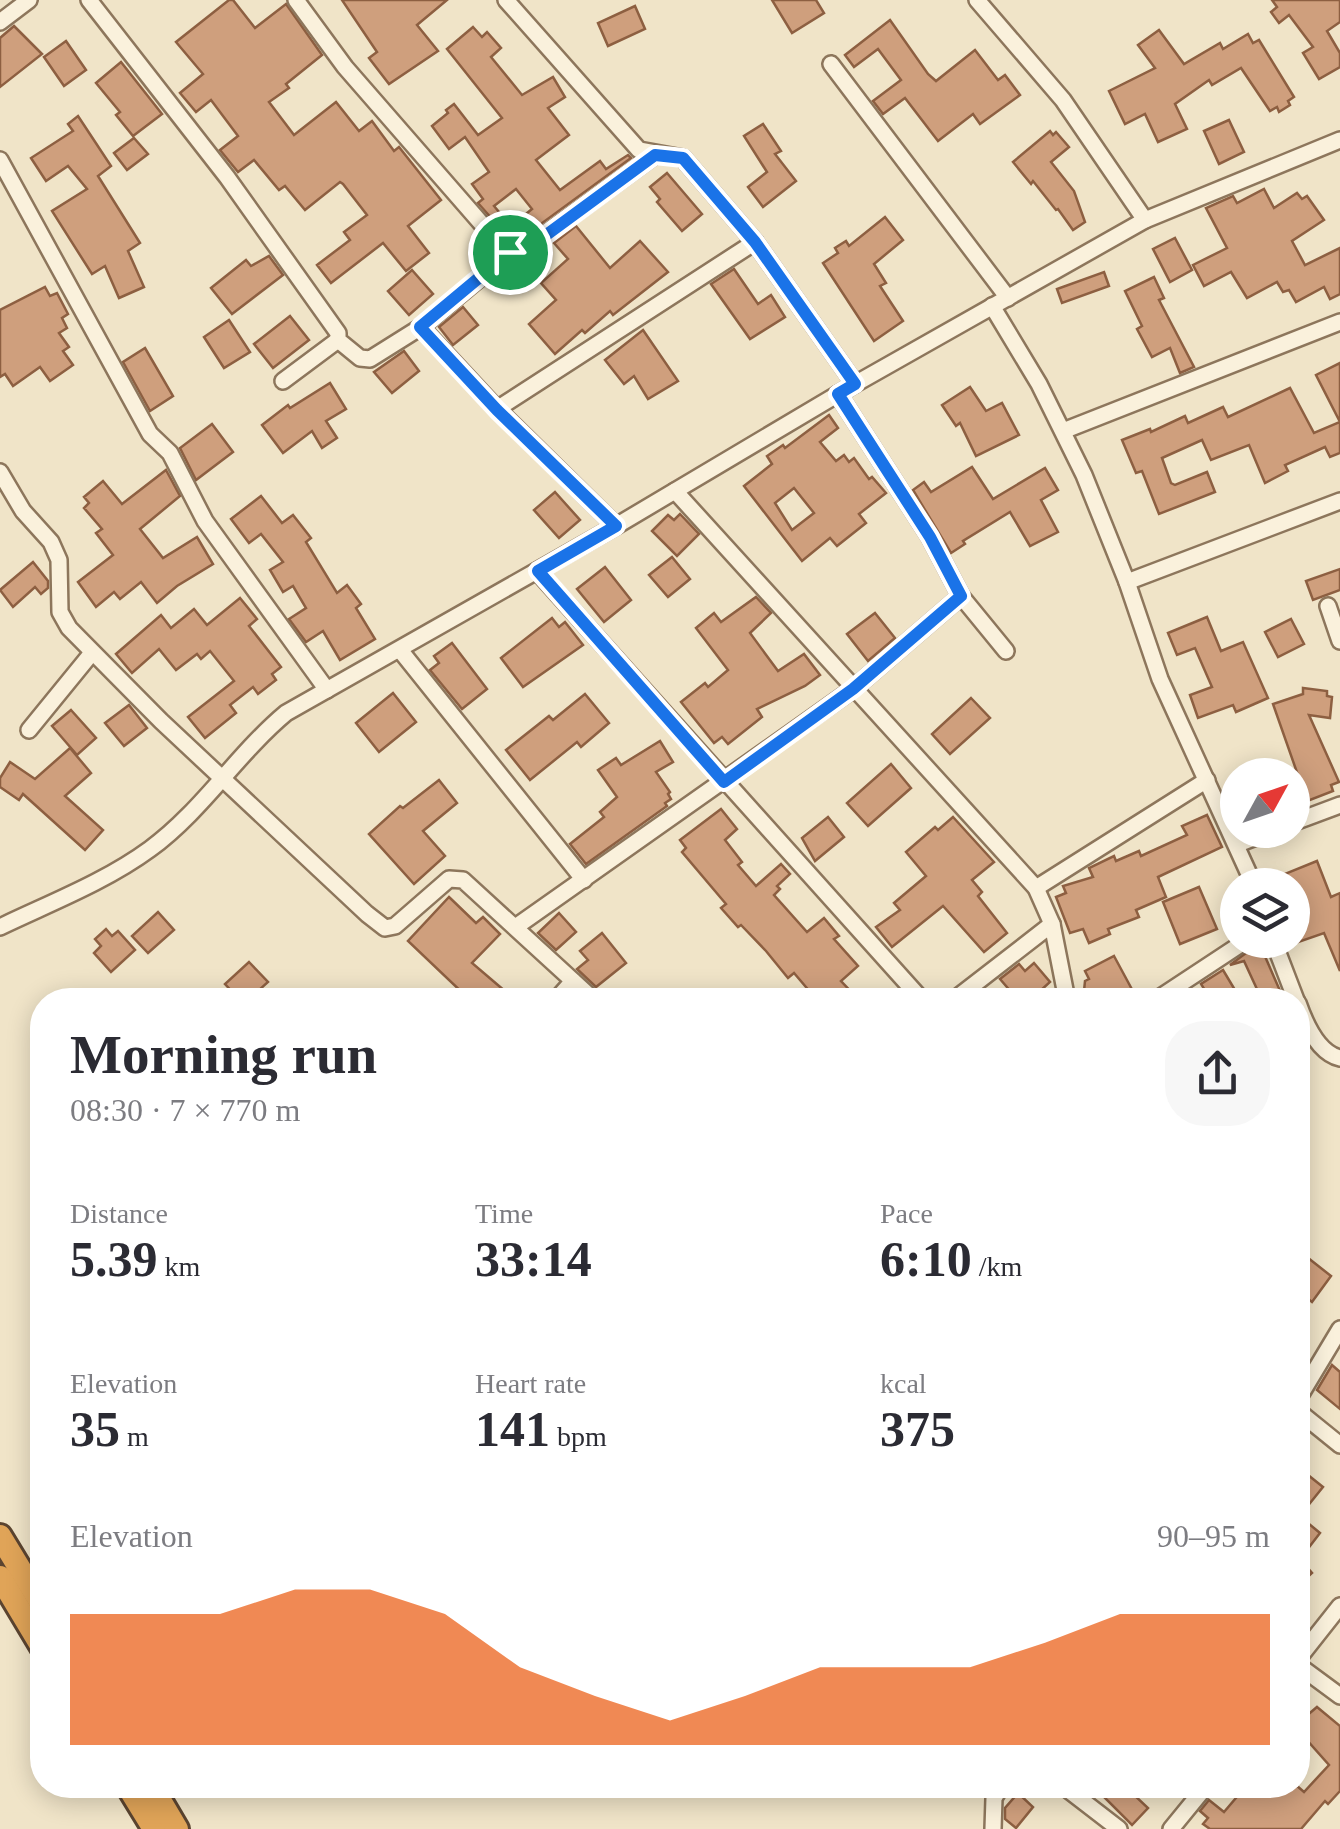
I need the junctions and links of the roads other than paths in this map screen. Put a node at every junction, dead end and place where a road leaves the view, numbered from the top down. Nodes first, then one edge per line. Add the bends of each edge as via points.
1 (29, 0) edge
2 (89, 0) edge
3 (296, 0) edge
4 (506, 0) edge
5 (977, 0) edge
6 (0, 22) edge
7 (831, 64) dead end
8 (1340, 140) edge
9 (655, 155) junction
10 (0, 160) edge
11 (1145, 220) junction
12 (755, 242) junction
13 (510, 252) junction
14 (1000, 302) junction
15 (1340, 322) edge
16 (420, 327) junction
17 (338, 340) junction
18 (282, 381) dead end
19 (855, 384) junction
20 (838, 394) junction
21 (497, 410) junction
22 (1063, 431) junction
23 (0, 472) edge
24 (675, 491) junction
25 (1340, 502) edge
26 (616, 526) junction
27 (538, 571) junction
28 (1127, 582) junction
29 (961, 596) junction
30 (1328, 606) dead end
31 (1340, 641) edge
32 (400, 650) junction
33 (1006, 651) dead end
34 (91, 654) junction
35 (853, 689) junction
36 (327, 690) junction
37 (29, 730) dead end
38 (224, 777) junction
39 (1208, 780) junction
40 (724, 782) junction
41 (1340, 805) edge
42 (1220, 806) edge
43 (1310, 816) edge
44 (584, 880) junction
45 (1036, 888) junction
46 (1052, 924) junction
47 (517, 926) junction
48 (0, 927) edge
49 (1220, 958) edge
50 (1280, 958) edge
51 (573, 981) junction
52 (567, 988) edge
53 (581, 988) edge
54 (911, 988) edge
55 (969, 988) edge
56 (1065, 988) edge
57 (1174, 988) edge
58 (1292, 988) edge
59 (1310, 1028) edge
60 (1340, 1058) edge
61 (1340, 1329) edge
62 (1310, 1379) edge
63 (1310, 1421) edge
64 (1340, 1445) edge
65 (0, 1536) edge
66 (0, 1578) edge
67 (30, 1583) edge
68 (1340, 1606) edge
69 (30, 1627) edge
70 (1310, 1645) edge
71 (1310, 1671) edge
72 (1340, 1696) edge
73 (136, 1798) edge
74 (159, 1798) edge
75 (994, 1798) edge
76 (1079, 1798) edge
77 (1196, 1798) edge
78 (154, 1829) edge
79 (177, 1829) edge
80 (993, 1829) edge
81 (1119, 1829) edge
82 (1171, 1829) edge

1 - 6 street
2 - 17 street via 227,177
3 - 13 street via 345,67
4 - 9 street via 639,150
5 - 11 street via 1063,100
7 - 14 street
8 - 11 street
9 - 12 street via 683,158
9 - 13 street via 523,252
10 - 36 street via 150,434 170,453 204,521
11 - 14 street
12 - 19 street
12 - 21 street
13 - 16 street
14 - 19 street
14 - 22 street
15 - 22 street
16 - 17 street via 370,359
16 - 21 street
17 - 18 street
19 - 20 street
20 - 24 street
20 - 29 street
21 - 26 street
22 - 28 street
23 - 34 street via 51,542 59,560 60,612
24 - 26 street
24 - 35 street
25 - 28 street
26 - 27 street
27 - 32 street
27 - 40 street
28 - 39 street via 1160,679
29 - 33 street
29 - 35 street
30 - 31 street
32 - 36 street
32 - 44 street
34 - 37 street
34 - 38 street
35 - 40 street
35 - 45 street
36 - 38 street via 258,736
38 - 47 street via 385,928 449,879 464,880
38 - 48 street via 150,849
39 - 42 street
39 - 45 street
40 - 44 street
40 - 54 street
41 - 43 street
44 - 47 street
45 - 46 street
46 - 55 street
46 - 56 street
47 - 51 street
49 - 57 street
50 - 58 street
51 - 52 street
51 - 53 street
59 - 60 street via 1330,1056
61 - 62 street
63 - 64 street
65 - 67 highway
66 - 69 highway
68 - 70 street
71 - 72 street
73 - 78 highway
74 - 79 highway
75 - 80 street
76 - 81 street
77 - 82 street

